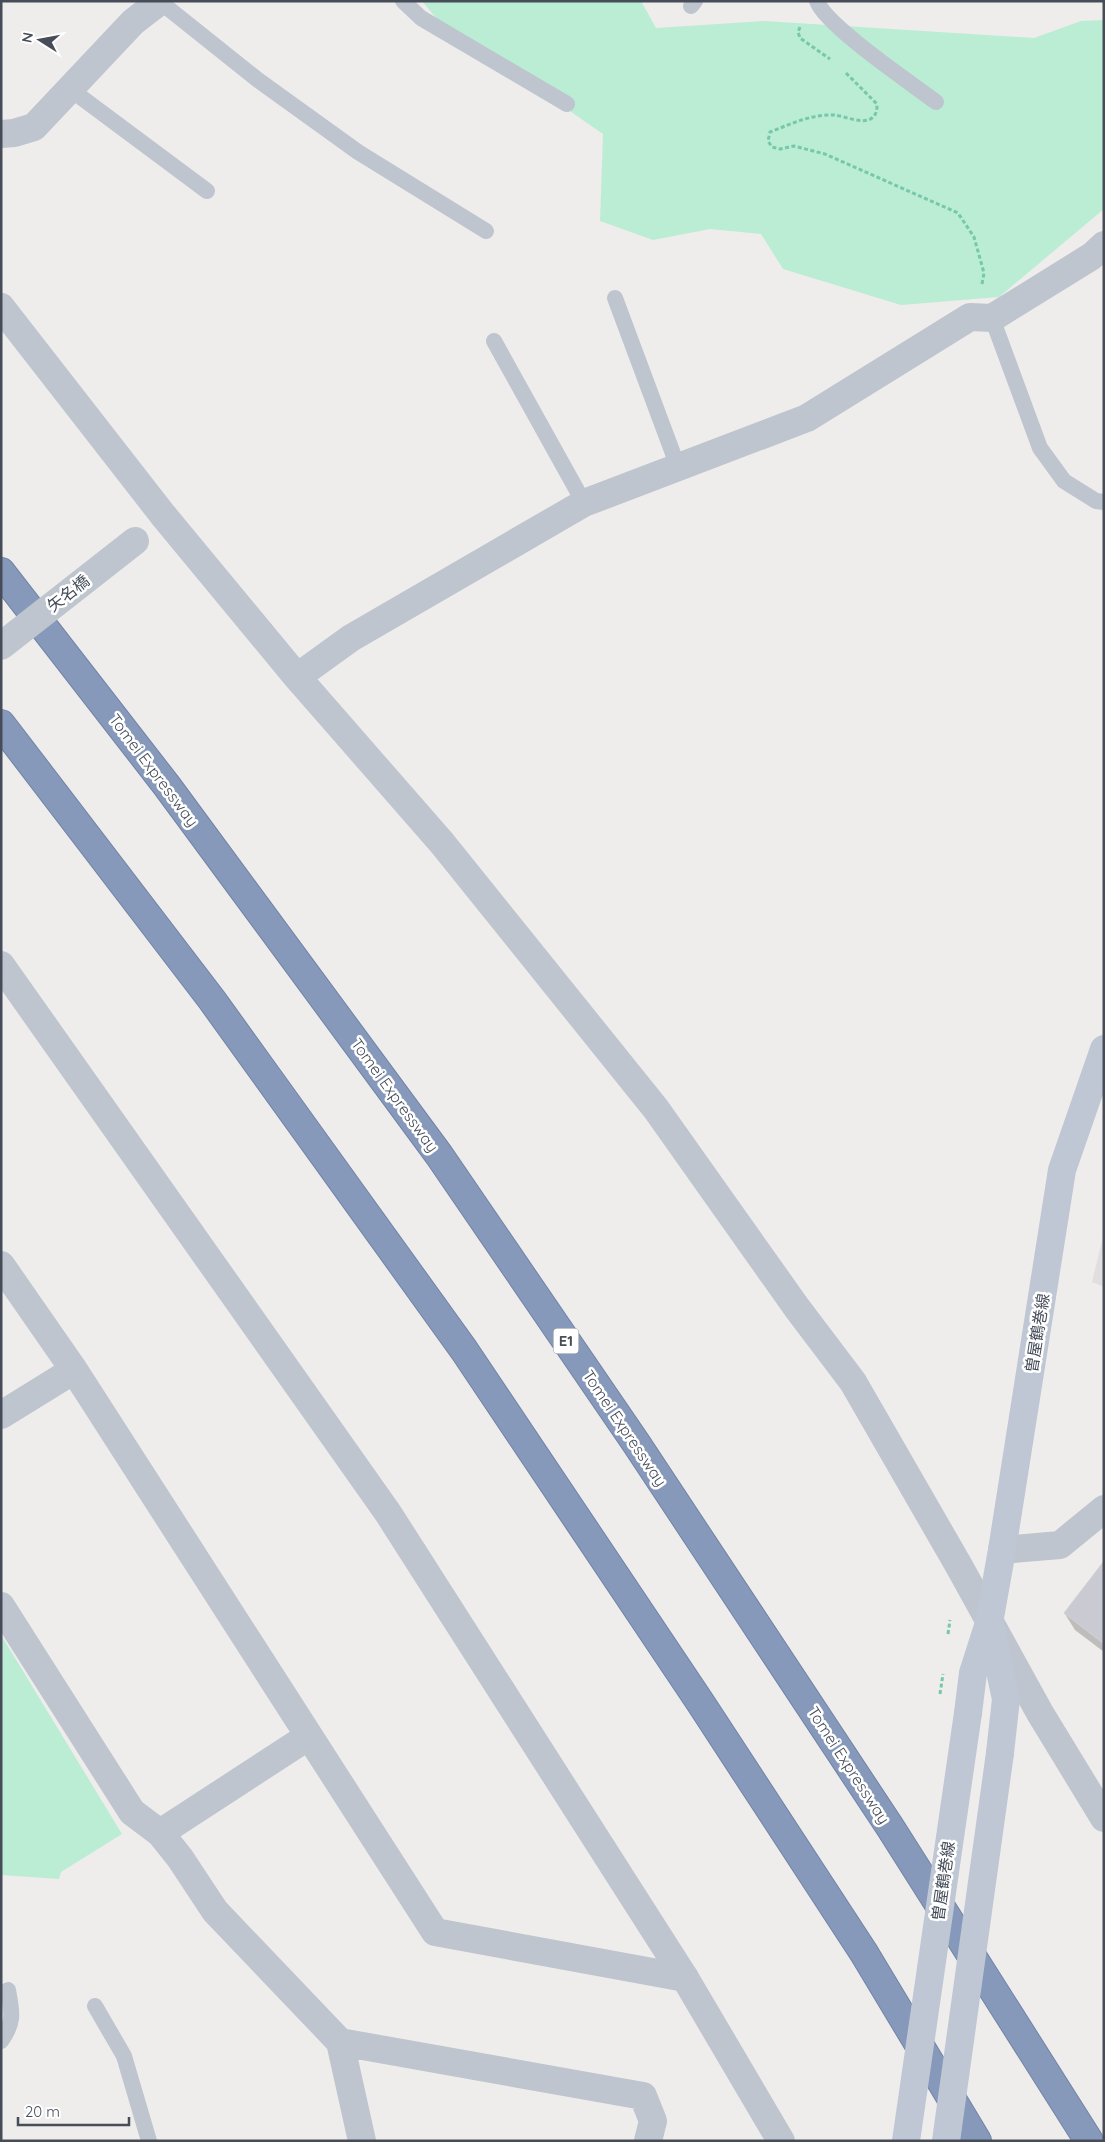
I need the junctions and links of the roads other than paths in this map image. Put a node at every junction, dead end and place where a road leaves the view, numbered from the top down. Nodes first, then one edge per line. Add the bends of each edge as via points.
1 (403, 1) edge
2 (159, 2) edge
3 (818, 5) edge
4 (70, 89) junction
5 (936, 102) dead end
6 (567, 104) dead end
7 (1, 134) edge
8 (207, 191) dead end
9 (486, 231) dead end
10 (1104, 245) edge
11 (615, 298) dead end
12 (1, 307) edge
13 (981, 317) junction
14 (494, 341) dead end
15 (678, 467) junction
16 (1104, 502) edge
17 (584, 503) junction
18 (163, 515) junction
19 (1, 572) edge
20 (1, 646) edge
21 (297, 677) junction
22 (1, 724) edge
23 (1, 966) edge
24 (1104, 1049) edge
25 (1, 1265) edge
26 (74, 1370) junction
27 (1, 1415) edge
28 (1104, 1509) edge
29 (1002, 1550) junction
30 (1, 1606) edge
31 (990, 1623) junction
32 (309, 1736) junction
33 (1104, 1818) edge
34 (160, 1833) junction
35 (685, 1978) junction
36 (8, 1990) dead end
37 (95, 2006) dead end
38 (1, 2041) edge
39 (340, 2042) junction
40 (149, 2141) edge
41 (362, 2141) edge
42 (648, 2141) edge
43 (781, 2141) edge
44 (906, 2141) edge
45 (946, 2141) edge
46 (977, 2141) edge
47 (1089, 2141) edge

1 - 6 lane via 421,18
2 - 4 street via 133,22
2 - 9 lane via 258,80 358,152
3 - 5 lane via 835,26
4 - 7 street via 34,127
4 - 8 lane
10 - 13 street via 1092,256
11 - 15 lane
12 - 18 street
13 - 15 street via 807,418
13 - 16 lane via 1040,448 1064,481 1096,501
14 - 17 lane
15 - 17 street
17 - 21 street via 351,638
18 - 20 street, 矢名橋, bridge via 135,541
18 - 21 street
19 - 47 highway, Tomei Expressway / E1 via 167,786 440,1155 636,1443 890,1827
21 - 31 street via 442,843 656,1109 853,1382
22 - 46 highway via 212,1000 464,1350 864,1953
23 - 35 street via 388,1513
24 - 29 main road, 曽屋鶴巻線 via 1062,1170
25 - 26 street
26 - 27 street
26 - 32 street
28 - 29 street via 1060,1545
29 - 31 main road, 曽屋鶴巻線
30 - 34 street via 132,1812
31 - 33 street
31 - 44 main road, 曽屋鶴巻線, bridge via 973,1673
31 - 45 main road, 曽屋鶴巻線, bridge via 1006,1699
32 - 34 street
32 - 35 street via 434,1932
34 - 39 street via 216,1911
35 - 43 street
36 - 38 lane via 12,2015 10,2029
37 - 40 lane via 124,2056
39 - 41 street
39 - 42 street via 643,2096 652,2121

